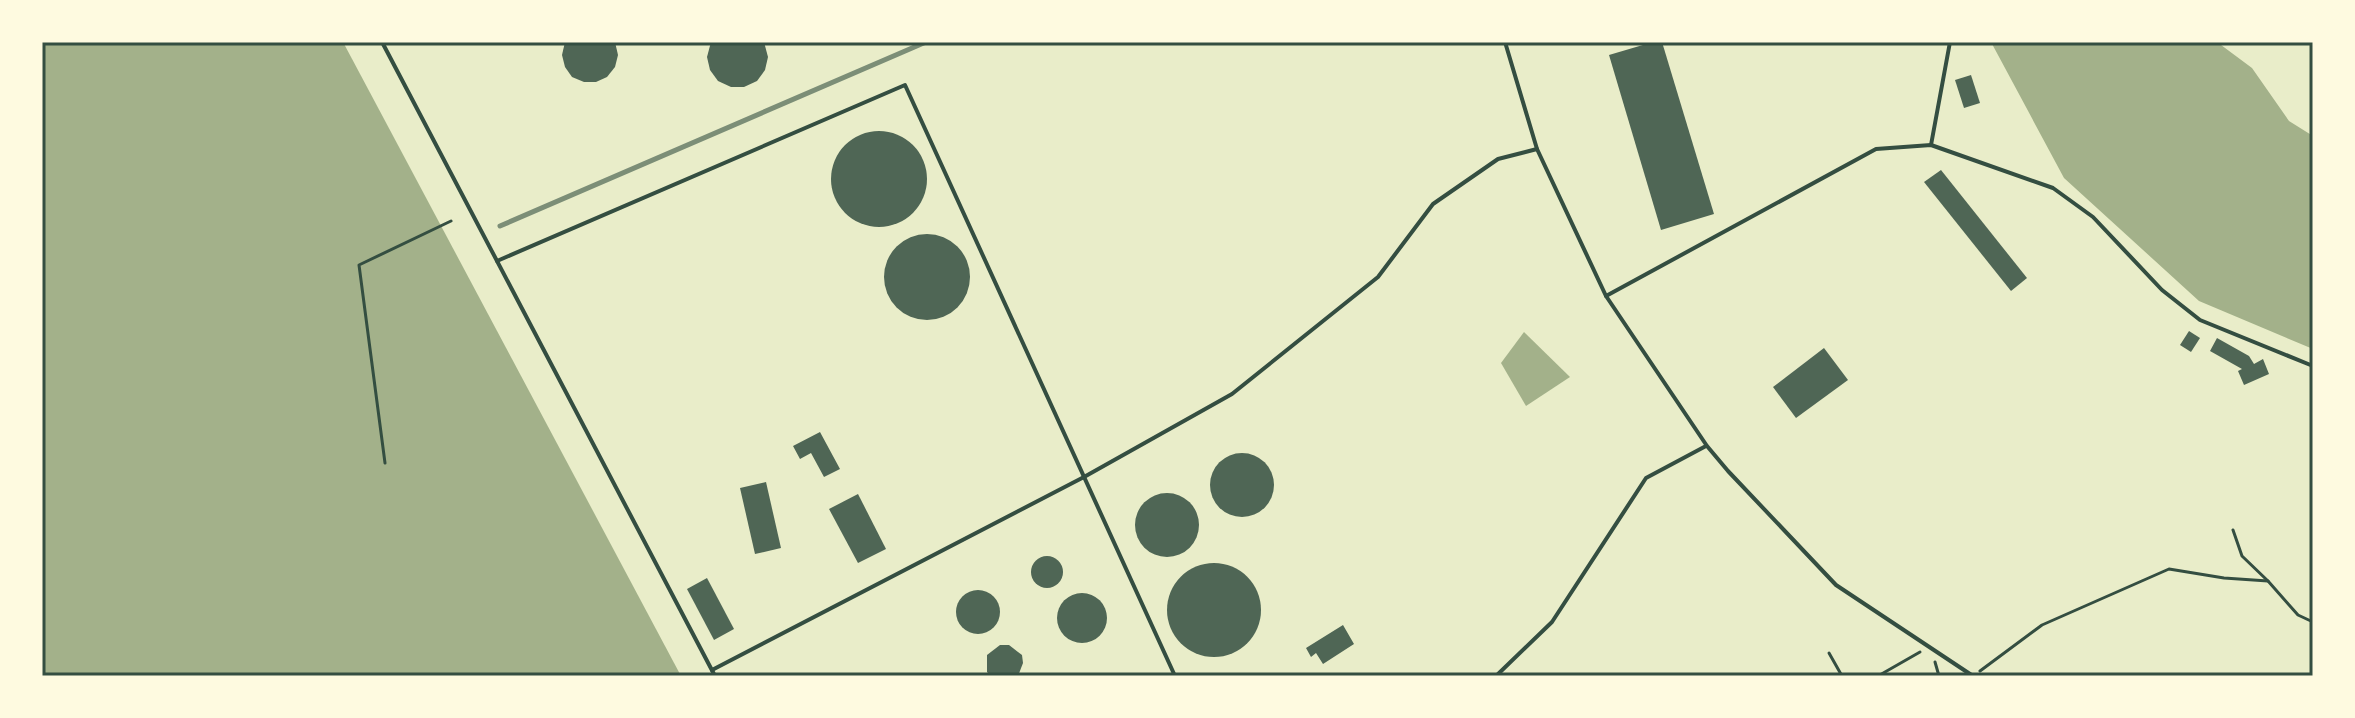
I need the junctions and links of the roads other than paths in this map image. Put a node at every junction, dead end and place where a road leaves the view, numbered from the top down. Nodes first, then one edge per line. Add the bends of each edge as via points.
1 (382, 42) edge
2 (1505, 42) edge
3 (1950, 42) edge
4 (1931, 145) junction
5 (1537, 149) junction
6 (497, 261) junction
7 (1606, 296) junction
8 (2313, 366) edge
9 (1707, 446) junction
10 (1084, 477) junction
11 (713, 673) edge
12 (1175, 676) edge
13 (1496, 676) edge
14 (1973, 676) edge

1 - 6 lane
2 - 5 lane
3 - 4 lane
4 - 7 lane via 1876,149
4 - 8 lane via 2053,188 2093,217 2162,290 2200,320
5 - 7 lane
5 - 10 lane via 1498,159 1433,204 1378,277 1232,394
6 - 10 lane via 905,85
6 - 11 lane
7 - 9 lane
9 - 13 lane via 1646,478 1552,622
9 - 14 lane via 1836,585
10 - 11 lane
10 - 12 lane

